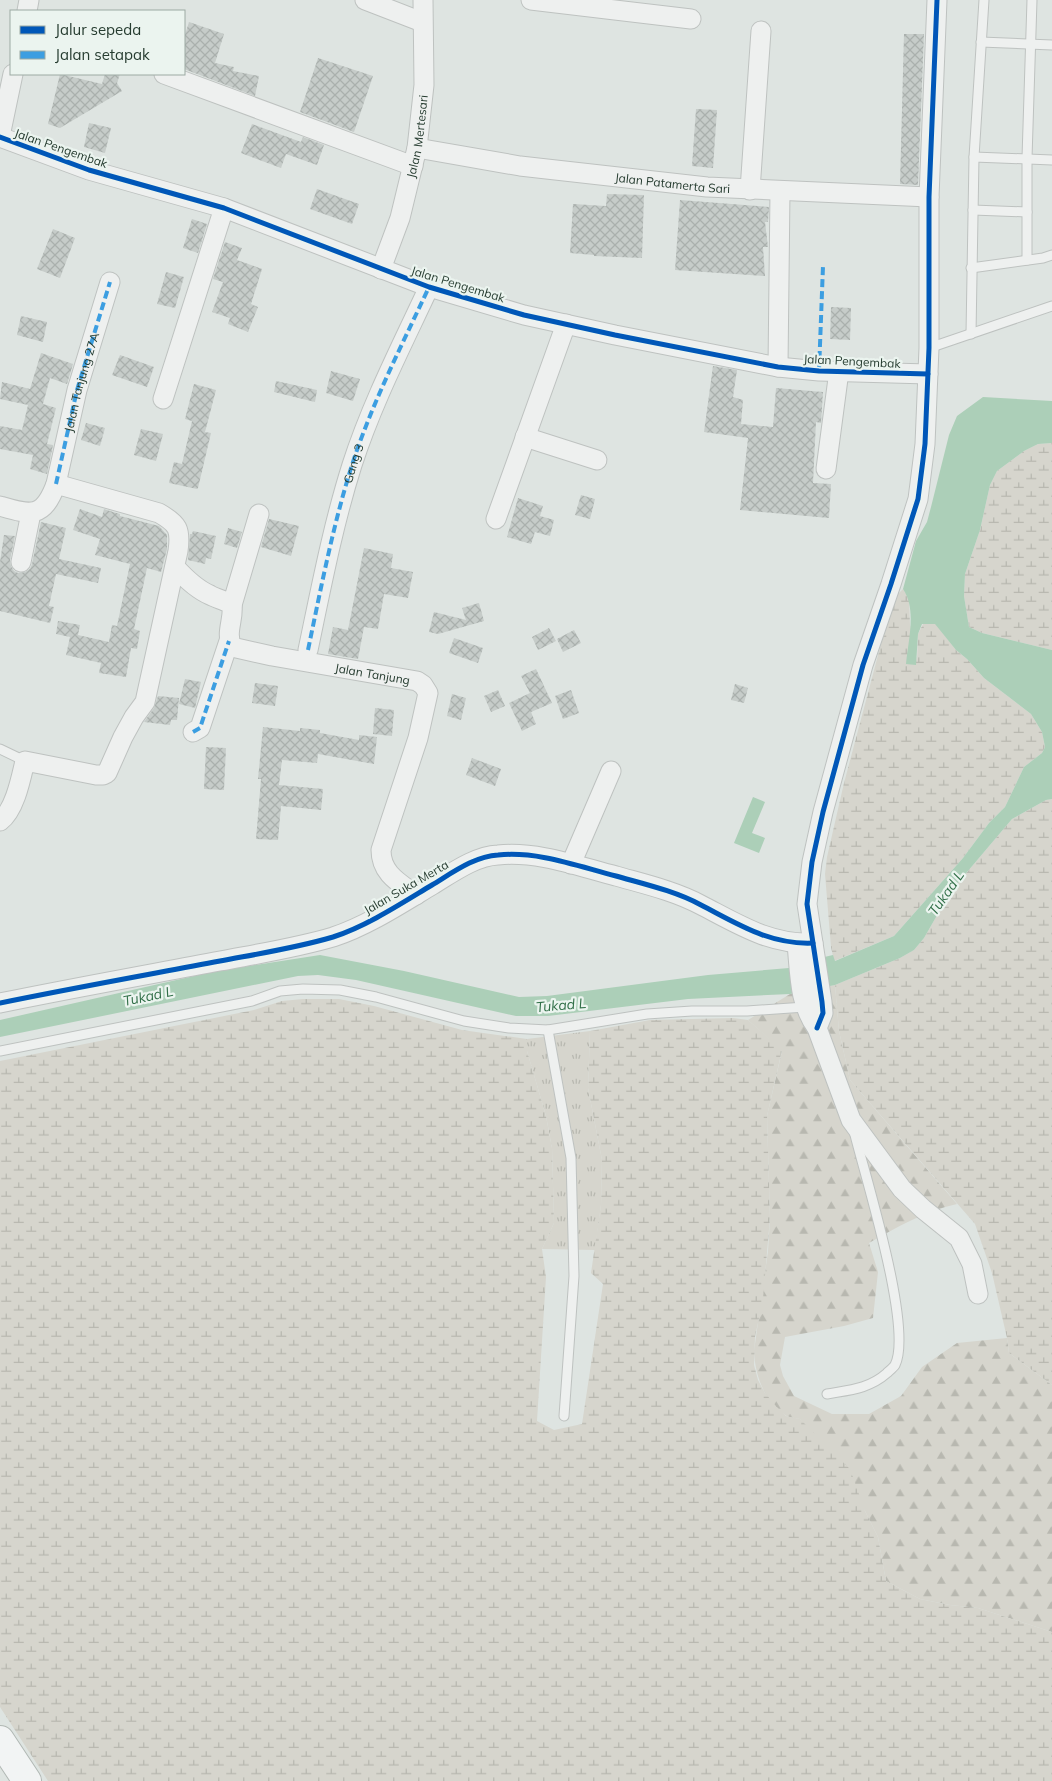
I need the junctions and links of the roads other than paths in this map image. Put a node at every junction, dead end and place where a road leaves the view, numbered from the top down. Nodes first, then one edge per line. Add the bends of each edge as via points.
1 (365, 0) edge
2 (423, 0) edge
3 (531, 0) edge
4 (937, 0) edge
5 (984, 0) edge
6 (1032, 0) edge
7 (692, 19) dead end
8 (422, 22) junction
9 (761, 31) dead end
10 (981, 42) junction
11 (1031, 44) junction
12 (1052, 46) edge
13 (13, 75) edge
14 (167, 75) edge
15 (0, 136) edge
16 (415, 156) junction
17 (974, 156) junction
18 (1026, 158) junction
19 (1052, 160) edge
20 (750, 190) junction
21 (780, 191) junction
22 (929, 197) junction
23 (224, 208) junction
24 (972, 210) junction
25 (1026, 212) junction
26 (1052, 255) edge
27 (1027, 260) junction
28 (971, 268) junction
29 (381, 269) junction
30 (110, 282) dead end
31 (429, 287) junction
32 (1052, 306) edge
33 (566, 324) junction
34 (971, 334) junction
35 (929, 348) junction
36 (778, 367) junction
37 (839, 371) junction
38 (928, 374) junction
39 (163, 398) dead end
40 (525, 437) junction
41 (597, 460) dead end
42 (826, 469) dead end
43 (56, 484) junction
44 (0, 506) edge
45 (31, 513) junction
46 (259, 514) dead end
47 (496, 519) dead end
48 (21, 562) dead end
49 (175, 567) junction
50 (232, 605) junction
51 (229, 641) junction
52 (308, 650) dead end
53 (193, 732) dead end
54 (0, 749) edge
55 (25, 760) junction
56 (612, 771) dead end
57 (0, 820) edge
58 (571, 864) junction
59 (416, 895) junction
60 (806, 950) junction
61 (809, 999) junction
62 (0, 1003) edge
63 (548, 1030) junction
64 (0, 1051) edge
65 (851, 1120) junction
66 (978, 1294) dead end
67 (827, 1394) dead end
68 (564, 1416) dead end
69 (0, 1740) edge
70 (27, 1781) edge

1 - 8 street
2 - 8 street, Jalan Mertesari
3 - 7 street
4 - 22 street
5 - 10 lane
6 - 11 lane
8 - 16 street, Jalan Mertesari via 424,85
9 - 20 street
10 - 11 lane
10 - 17 lane
11 - 12 lane
11 - 18 lane
13 - 15 street
14 - 16 street, Jalan Patamerta Sari
15 - 23 street, Jalan Pengembak via 88,170
16 - 20 street, Jalan Patamerta Sari
16 - 29 street, Jalan Mertesari via 400,218
17 - 18 lane
17 - 24 lane
18 - 19 lane
18 - 25 lane
20 - 21 street, Jalan Patamerta Sari
21 - 22 street, Jalan Patamerta Sari
21 - 36 street
22 - 35 street
23 - 29 street, Jalan Pengembak
23 - 39 street
24 - 25 lane
24 - 28 lane
25 - 27 lane
26 - 27 lane
27 - 28 lane
28 - 34 lane
29 - 31 street, Jalan Pengembak
30 - 43 street, Jalan Tanjung 27A via 77,390
31 - 33 street, Jalan Pengembak
31 - 52 street, Gang 3 via 376,402 352,465 333,533
32 - 34 lane
33 - 36 street, Jalan Pengembak
33 - 40 street
34 - 35 lane
35 - 38 street
36 - 37 street, Jalan Pengembak
37 - 38 street, Jalan Pengembak
37 - 42 street
38 - 60 street via 925,444 918,499 863,665 823,812 806,904
40 - 41 street
40 - 47 street
43 - 45 street via 46,504
43 - 49 street via 159,513 172,520 180,539
44 - 45 street
45 - 48 street
46 - 50 street
49 - 50 street via 201,590
49 - 55 street via 144,702 107,773 103,775
50 - 51 street
51 - 53 street via 200,728
51 - 59 street, Jalan Tanjung via 232,647 240,650 417,681 423,685 428,693 424,716 381,850 384,869
54 - 55 lane
55 - 57 street via 14,799
56 - 58 street
58 - 59 street, Jalan Suka Merta via 528,855 496,855 456,870
58 - 60 street, Jalan Suka Merta via 663,890 701,905 741,927
59 - 62 street, Jalan Suka Merta via 379,916 326,939
60 - 61 street
61 - 63 lane via 747,1011 647,1014
61 - 65 street via 810,1019 817,1028
63 - 64 lane via 464,1021 340,990 303,989 280,991 252,1001
63 - 68 lane via 571,1158 574,1276
65 - 66 street via 902,1189 958,1238 972,1264
65 - 67 lane via 890,1271 899,1351 894,1367 880,1380 862,1388
69 - 70 highway

